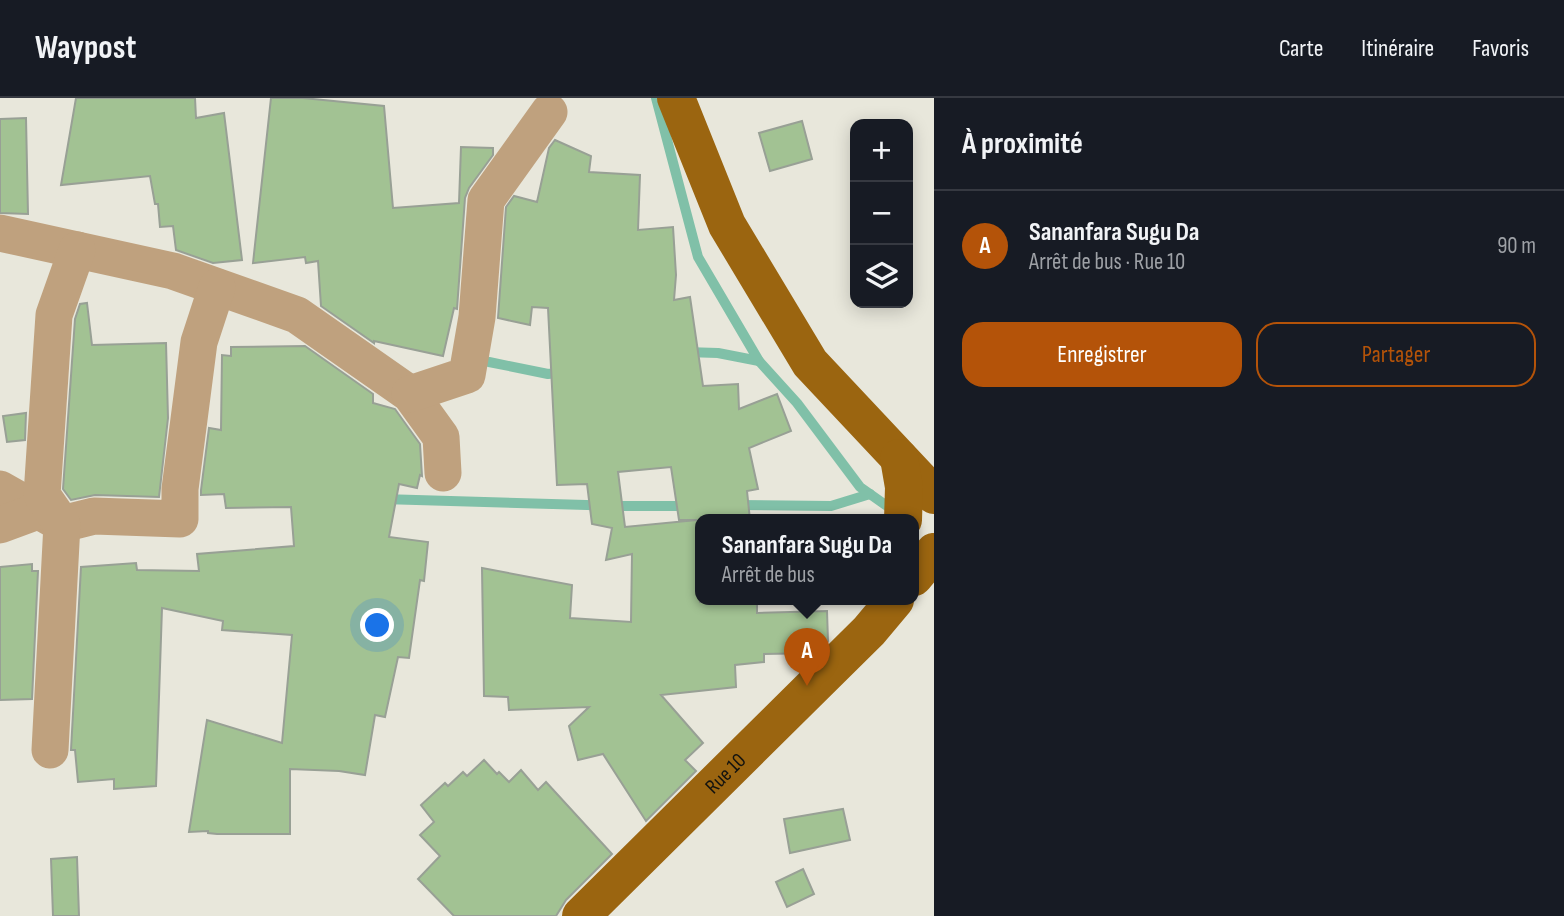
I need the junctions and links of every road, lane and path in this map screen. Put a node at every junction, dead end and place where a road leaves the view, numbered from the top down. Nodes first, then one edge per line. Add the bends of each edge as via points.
1 (676, 98) edge
2 (550, 112) dead end
3 (0, 233) edge
4 (77, 250) junction
5 (217, 287) junction
6 (410, 394) junction
7 (899, 458) junction
8 (443, 473) dead end
9 (0, 489) edge
10 (934, 495) edge
11 (903, 514) edge
12 (50, 517) junction
13 (0, 525) edge
14 (934, 552) edge
15 (919, 571) edge
16 (889, 605) edge
17 (901, 605) edge
18 (875, 616) edge
19 (50, 750) dead end
20 (581, 916) edge

1 - 7 main road via 727,225 810,363
2 - 6 street via 486,200 477,317 467,375
3 - 4 street
4 - 5 street via 173,271
4 - 12 street via 54,315 42,495
5 - 6 street via 297,315
5 - 12 street via 199,342 180,519
6 - 8 street via 441,437
7 - 10 main road
7 - 11 main road
9 - 12 street
12 - 13 street
12 - 19 street
14 - 15 main road
16 - 18 main road
17 - 18 main road
18 - 20 main road, Rue 10

